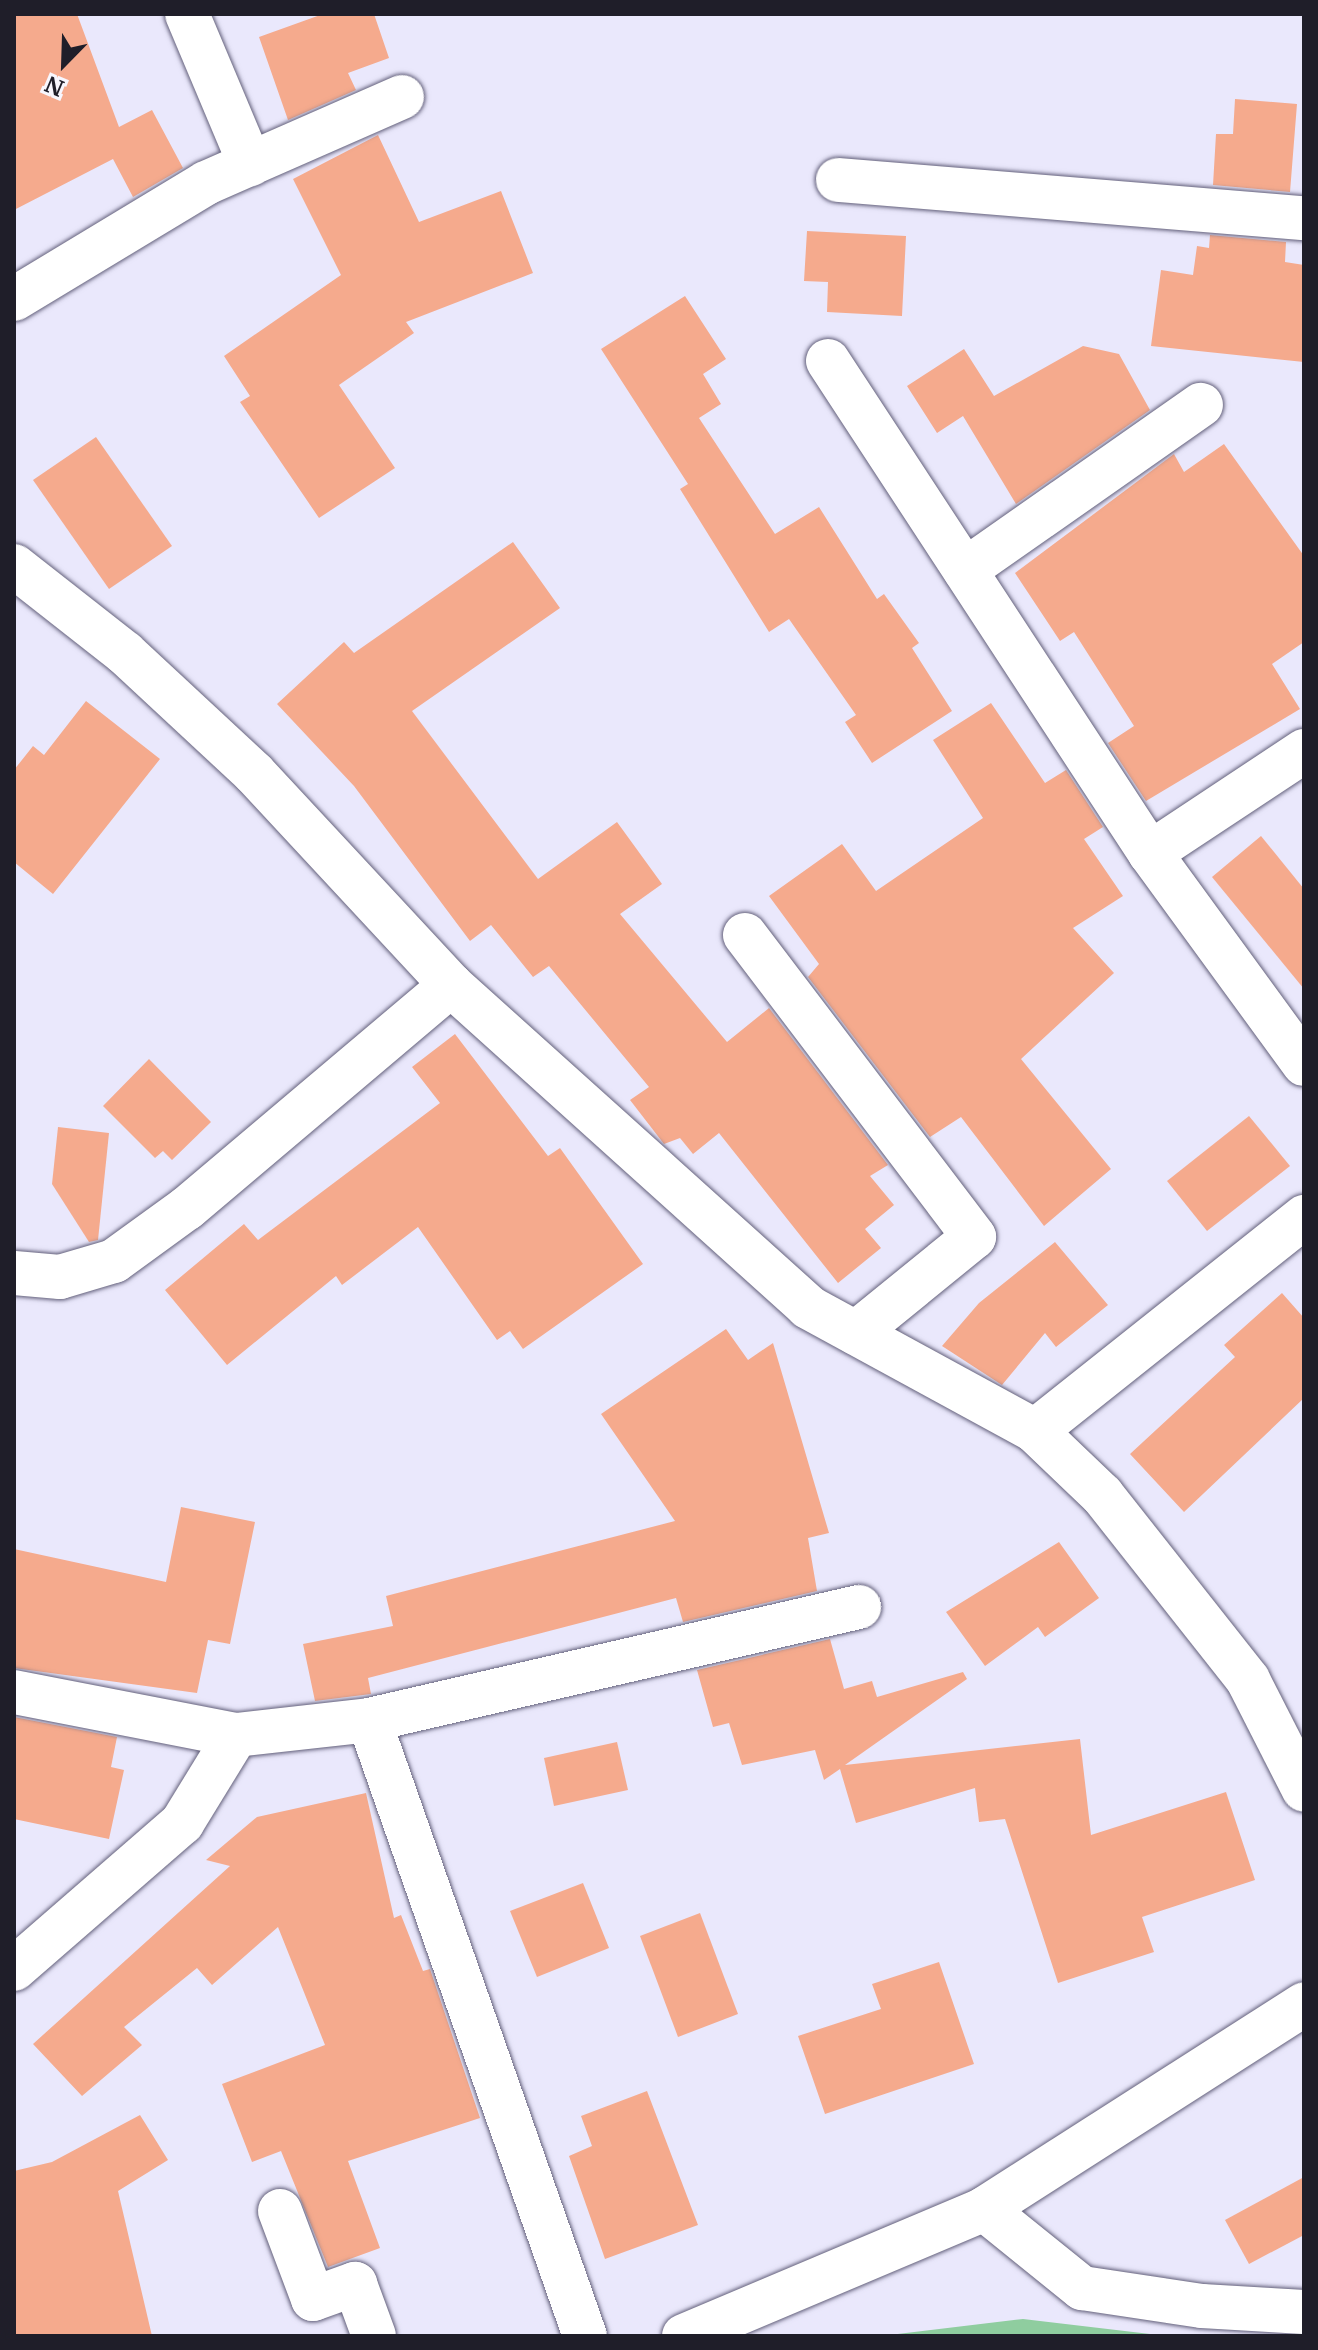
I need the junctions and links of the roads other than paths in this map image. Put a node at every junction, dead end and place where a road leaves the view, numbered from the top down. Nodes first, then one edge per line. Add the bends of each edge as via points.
1 (187, 14) edge
2 (402, 97) dead end
3 (250, 164) junction
4 (838, 180) dead end
5 (1304, 218) edge
6 (14, 299) edge
7 (828, 361) dead end
8 (1201, 405) dead end
9 (14, 566) edge
10 (965, 570) junction
11 (1304, 751) edge
12 (1150, 853) junction
13 (745, 935) dead end
14 (451, 985) junction
15 (1304, 1064) edge
16 (1304, 1217) edge
17 (14, 1273) edge
18 (856, 1333) junction
19 (1035, 1431) junction
20 (859, 1607) dead end
21 (14, 1692) edge
22 (369, 1720) junction
23 (236, 1735) junction
24 (1304, 1790) edge
25 (14, 1969) edge
26 (1304, 2004) edge
27 (984, 2209) junction
28 (280, 2211) dead end
29 (1304, 2312) edge
30 (374, 2336) edge
31 (585, 2336) edge
32 (684, 2336) edge

1 - 3 street
2 - 3 street
3 - 6 street
4 - 5 street
7 - 10 street
8 - 10 street
9 - 14 street via 125,653 254,773
10 - 12 street
11 - 12 street
12 - 15 street
13 - 18 street via 974,1237
14 - 17 street via 187,1208 114,1261 60,1277
14 - 18 street via 808,1307
16 - 19 street
18 - 19 street
19 - 24 street via 1102,1495 1248,1680
20 - 22 street
21 - 23 street
22 - 23 street
22 - 31 street
23 - 25 street via 182,1823
26 - 27 street
27 - 29 street via 1082,2288 1202,2306
27 - 32 street
28 - 30 street via 313,2299 355,2284

